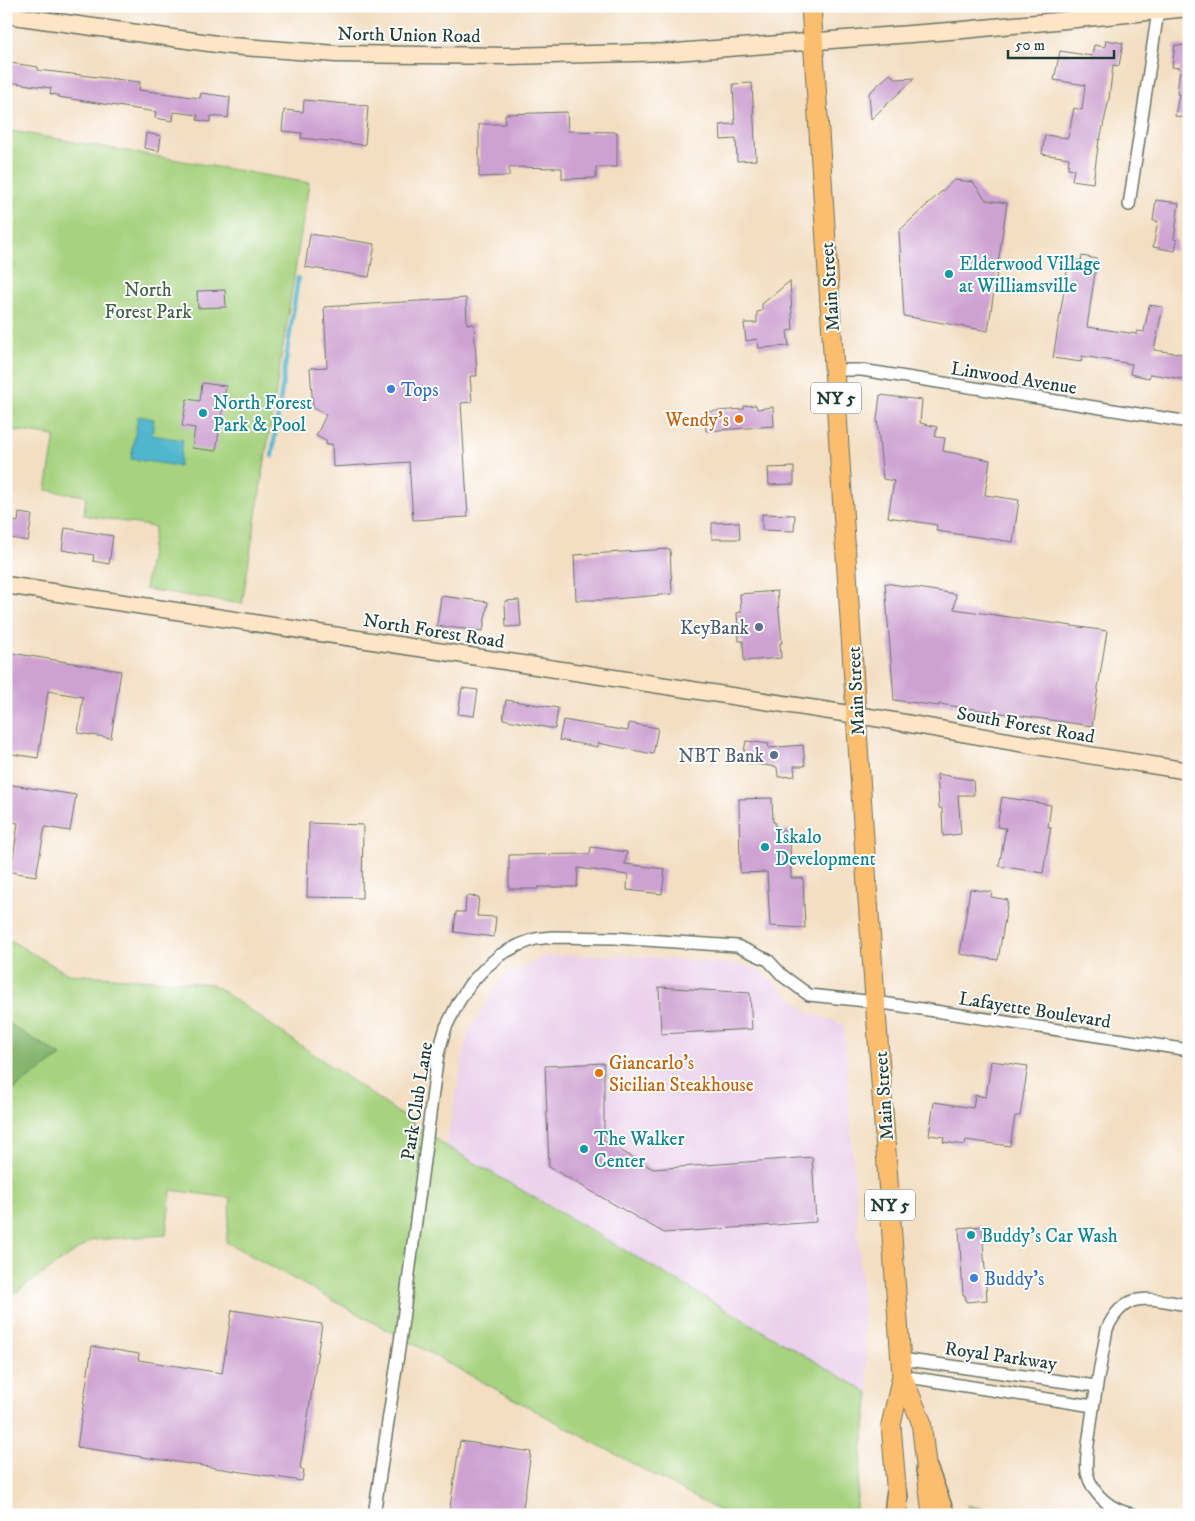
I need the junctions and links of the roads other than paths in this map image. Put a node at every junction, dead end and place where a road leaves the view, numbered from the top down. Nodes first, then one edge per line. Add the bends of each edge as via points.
1 (811, 6) edge
2 (1189, 8) edge
3 (1158, 11) junction
4 (6, 16) edge
5 (813, 42) junction
6 (1129, 205) dead end
7 (834, 370) junction
8 (1189, 422) edge
9 (6, 584) edge
10 (857, 715) junction
11 (1189, 771) edge
12 (876, 1002) junction
13 (1189, 1050) edge
14 (1189, 1305) edge
15 (901, 1368) junction
16 (1096, 1386) junction
17 (1093, 1406) junction
18 (926, 1470) junction
19 (897, 1509) edge
20 (374, 1515) edge
21 (932, 1515) edge
22 (944, 1515) edge
23 (1136, 1515) edge

1 - 5 main road, Main Street / NY 5
2 - 3 street, North Union Road
3 - 5 street, North Union Road
3 - 6 street
4 - 5 street, North Union Road via 232,46 336,54 507,56 667,52
5 - 7 main road, Main Street / NY 5
7 - 8 street, Linwood Avenue via 862,370
7 - 10 main road, Main Street / NY 5
9 - 10 street, North Forest Road
10 - 11 street, South Forest Road
10 - 12 main road, Main Street / NY 5
12 - 13 street, Lafayette Boulevard
12 - 15 main road, Main Street / NY 5
12 - 20 street, Park Club Lane via 810,995 782,976 768,960 737,946 552,937 519,945 485,968 458,1003 438,1054
14 - 16 street via 1139,1299 1119,1309 1107,1329
15 - 16 street, Royal Parkway
15 - 17 street, Royal Parkway
15 - 18 main road, Main Street / NY 5 via 921,1421
15 - 19 main road, Main Street / NY 5 via 891,1425
16 - 17 street
17 - 23 street via 1086,1458 1092,1486 1110,1506
18 - 21 main road, Main Street / NY 5
18 - 22 highway

